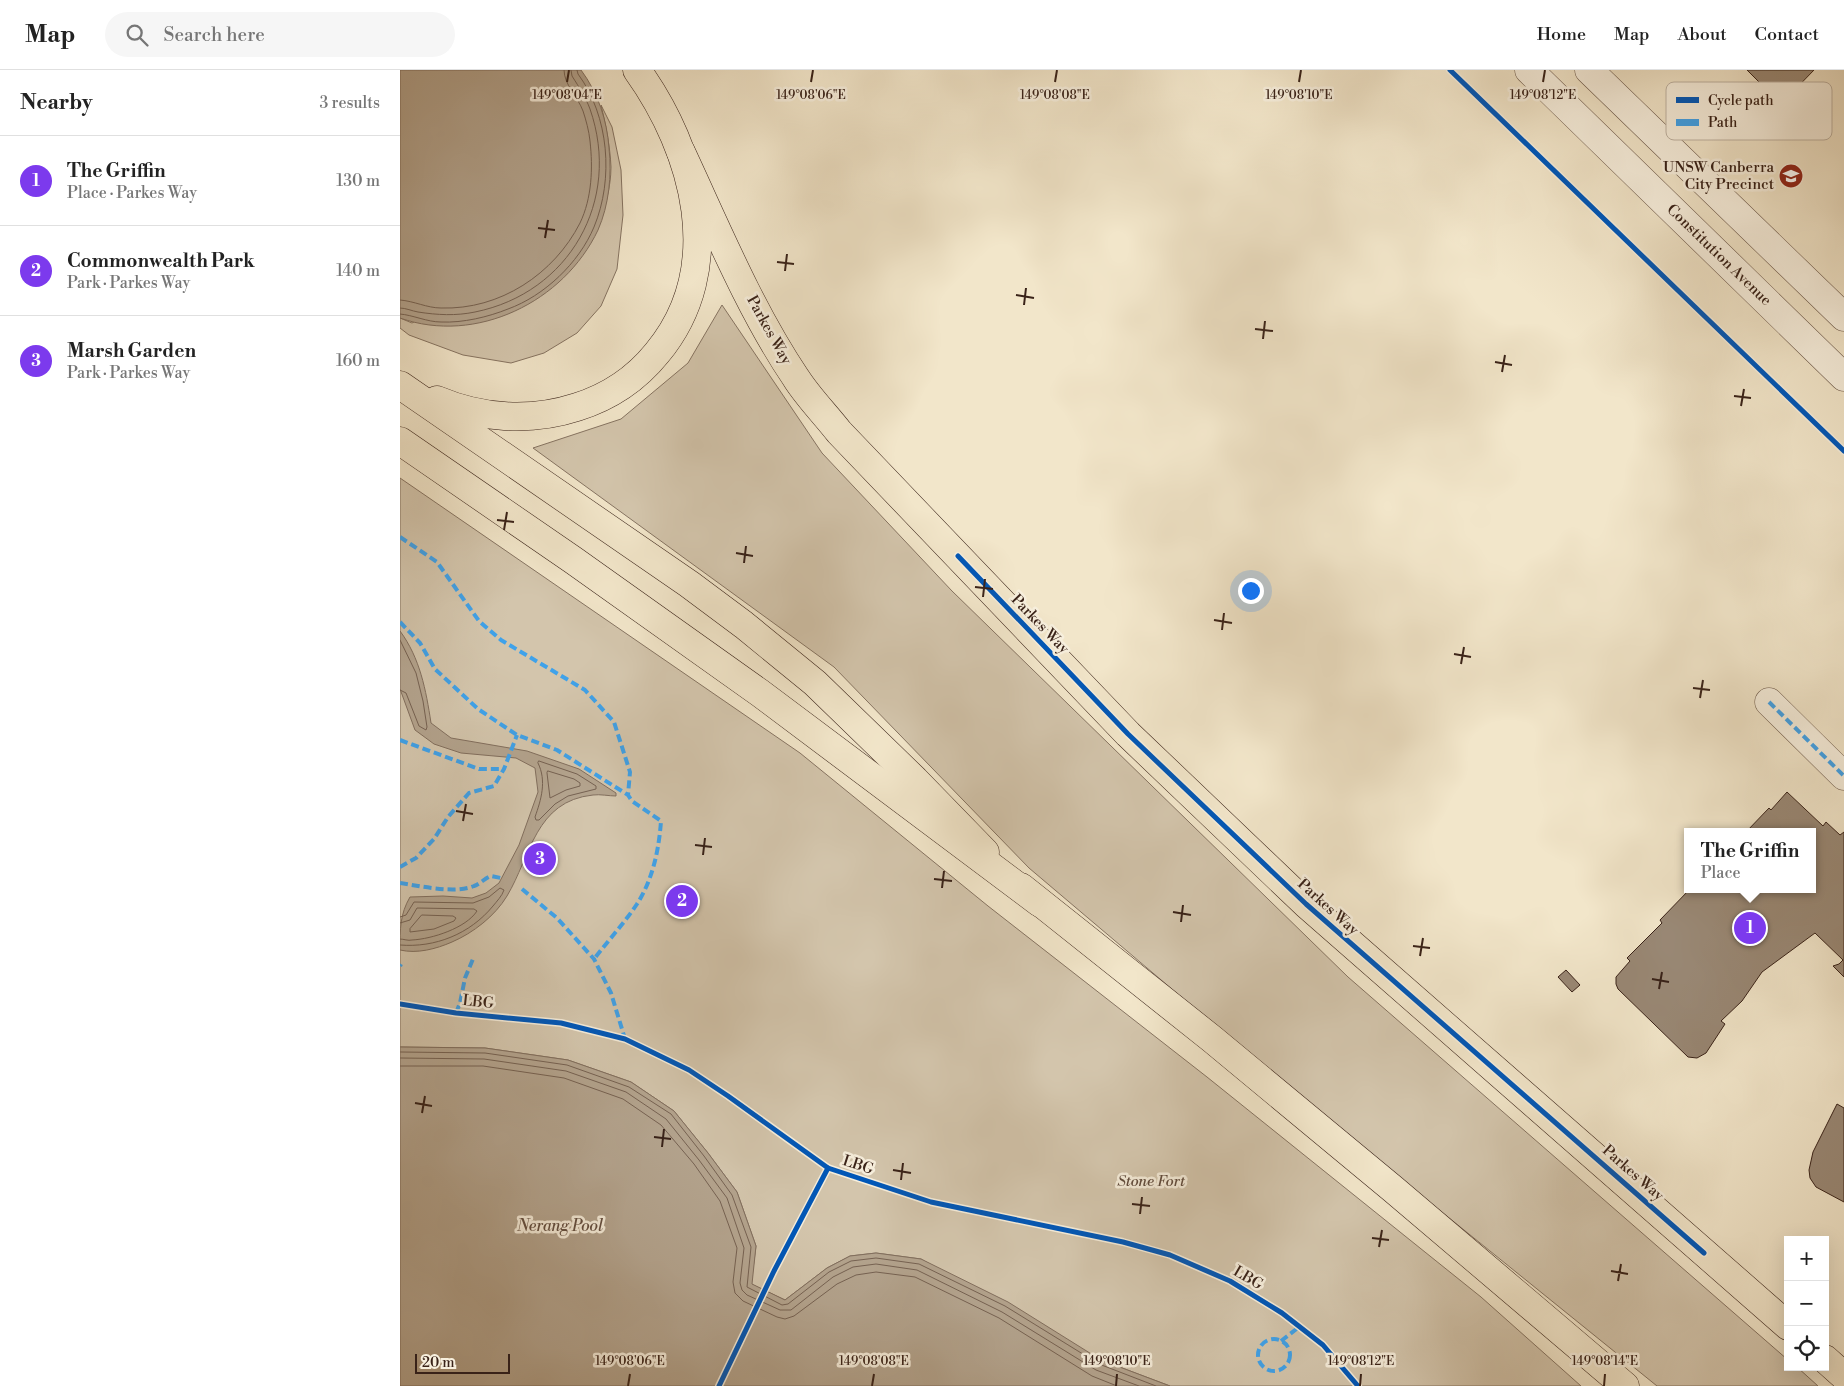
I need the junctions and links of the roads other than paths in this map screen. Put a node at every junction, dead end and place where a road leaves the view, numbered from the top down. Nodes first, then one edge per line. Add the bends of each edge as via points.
1 (637, 70) edge
2 (656, 70) edge
3 (1528, 70) edge
4 (1589, 70) edge
5 (680, 148) junction
6 (1844, 317) edge
7 (1844, 377) edge
8 (400, 383) edge
9 (400, 441) edge
10 (1769, 702) dead end
11 (1844, 776) edge
12 (1040, 903) junction
13 (1784, 1322) edge
14 (1829, 1363) edge
15 (1844, 1376) edge
16 (1625, 1386) edge

1 - 5 main road via 665,113
2 - 5 main road
3 - 7 street, Constitution Avenue
4 - 6 street
5 - 8 main road via 694,199 697,227 693,282 675,330 649,364 632,379 615,391 567,411 518,418 472,411 441,402
5 - 13 main road, Parkes Way via 768,333 796,379 839,432 1128,734 1306,904
8 - 12 main road via 689,584 790,662 885,750
9 - 12 main road via 760,693
10 - 11 street
12 - 16 main road via 1212,1039
14 - 15 main road

